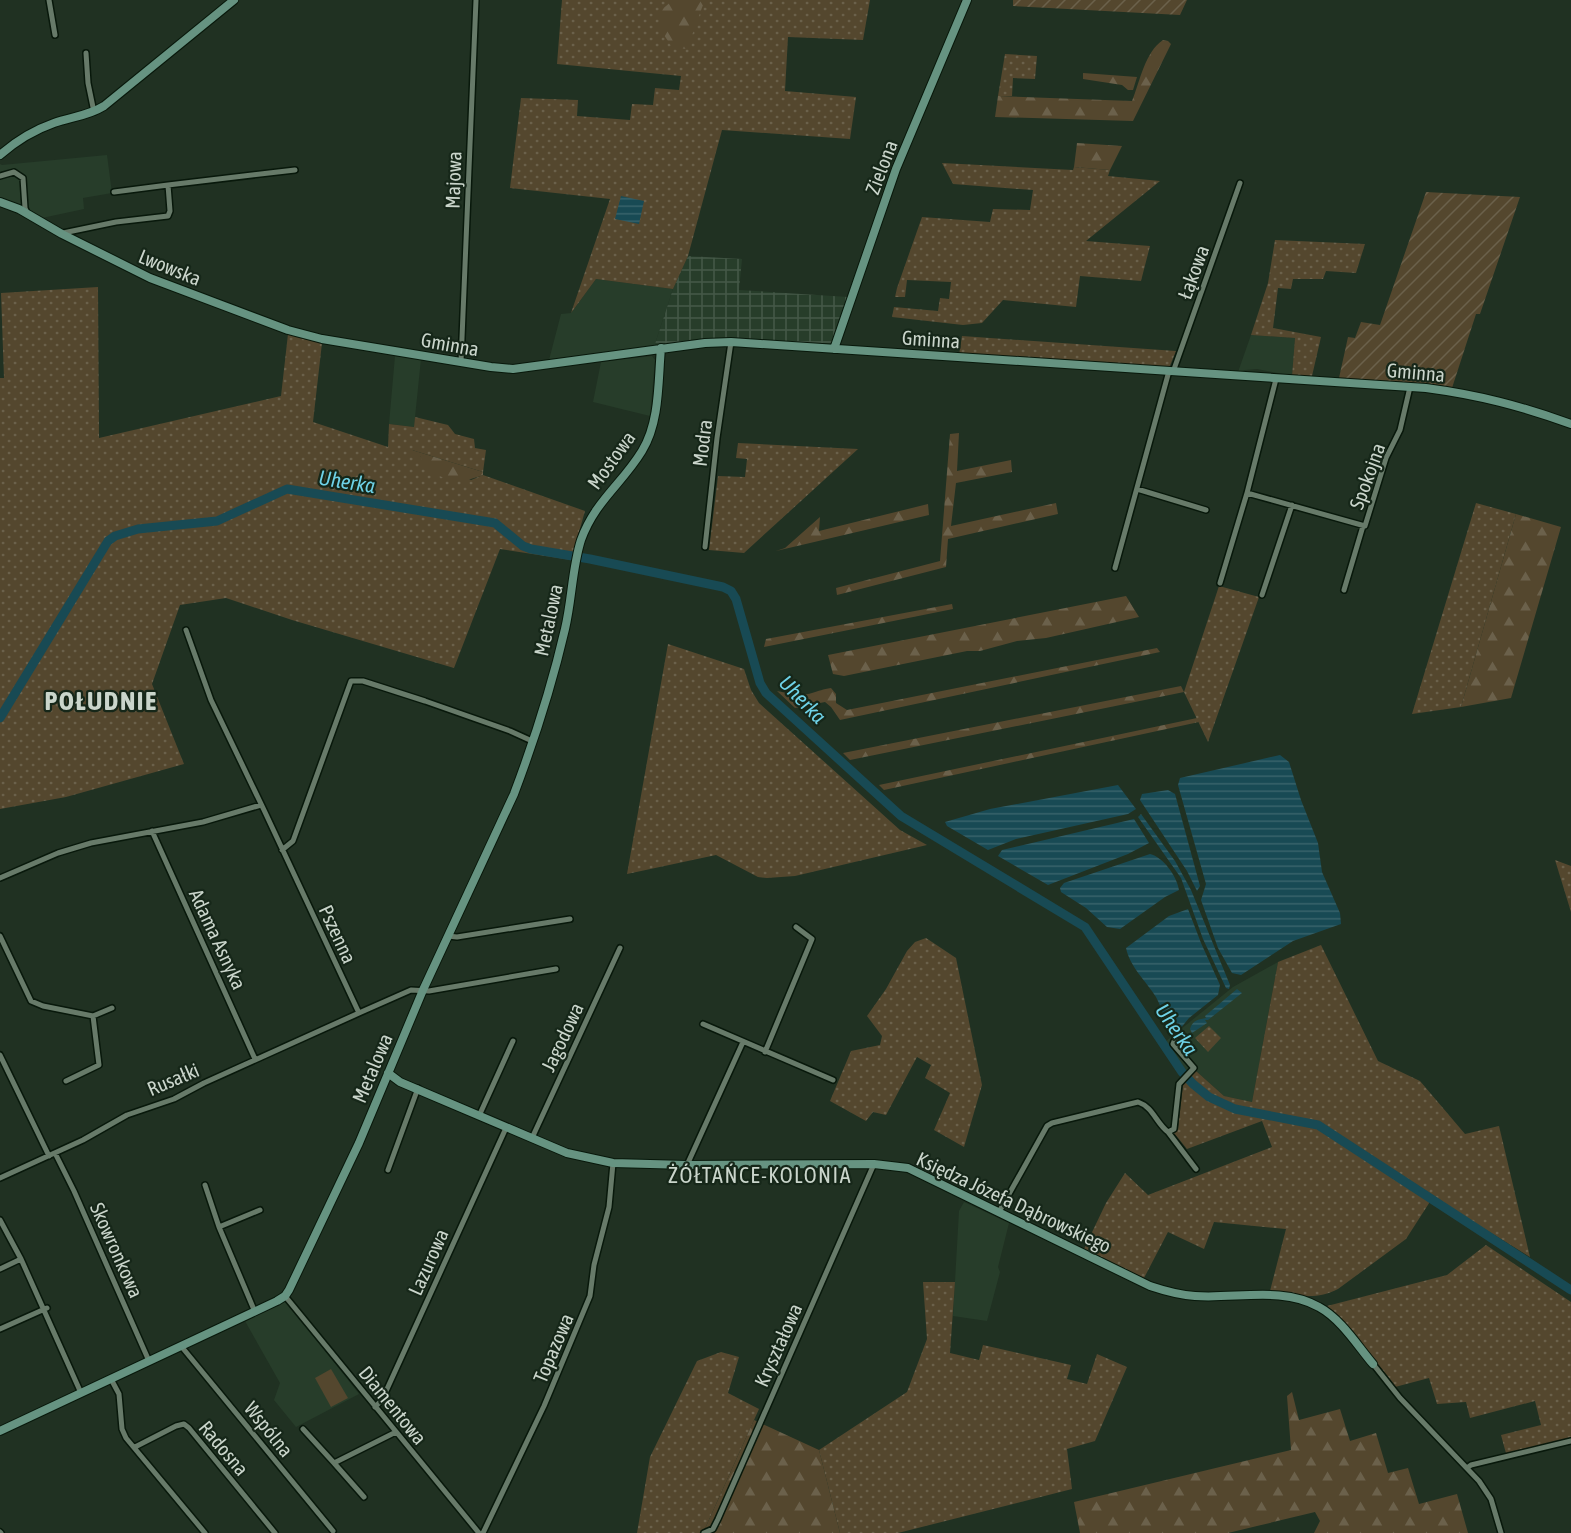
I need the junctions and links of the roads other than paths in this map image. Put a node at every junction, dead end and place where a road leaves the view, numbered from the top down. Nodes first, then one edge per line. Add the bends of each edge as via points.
1 (49, 0) edge
2 (234, 0) edge
3 (476, 0) edge
4 (967, 0) edge
5 (55, 35) dead end
6 (86, 53) dead end
7 (94, 112) junction
8 (0, 155) edge
9 (295, 170) dead end
10 (0, 176) edge
11 (1240, 183) dead end
12 (168, 185) junction
13 (114, 192) dead end
14 (0, 202) edge
15 (5, 208) edge
16 (24, 210) junction
17 (43, 223) junction
18 (62, 234) junction
19 (288, 330) joint
20 (731, 342) junction
21 (661, 348) junction
22 (834, 349) junction
23 (461, 362) junction
24 (1171, 372) junction
25 (1276, 379) junction
26 (1410, 387) junction
27 (1571, 424) edge
28 (1137, 489) junction
29 (1247, 493) junction
30 (1292, 505) junction
31 (1206, 510) dead end
32 (1363, 526) junction
33 (705, 547) dead end
34 (577, 556) joint
35 (1115, 568) dead end
36 (1220, 583) dead end
37 (1344, 590) dead end
38 (1262, 595) dead end
39 (186, 630) dead end
40 (532, 741) junction
41 (261, 805) junction
42 (152, 831) junction
43 (282, 850) junction
44 (0, 878) edge
45 (570, 919) dead end
46 (796, 927) dead end
47 (0, 936) edge
48 (448, 936) junction
49 (620, 948) dead end
50 (556, 969) dead end
51 (423, 990) junction
52 (112, 1008) dead end
53 (359, 1013) junction
54 (93, 1016) junction
55 (703, 1024) dead end
56 (1177, 1034) dead end
57 (513, 1041) dead end
58 (743, 1042) junction
59 (765, 1052) junction
60 (0, 1054) edge
61 (255, 1059) junction
62 (398, 1078) junction
63 (833, 1080) dead end
64 (66, 1081) dead end
65 (382, 1088) junction
66 (418, 1088) junction
67 (479, 1116) junction
68 (506, 1128) junction
69 (1168, 1132) junction
70 (532, 1138) junction
71 (52, 1155) junction
72 (613, 1163) junction
73 (874, 1164) junction
74 (687, 1165) junction
75 (1196, 1169) dead end
76 (388, 1170) dead end
77 (0, 1178) edge
78 (205, 1185) dead end
79 (260, 1210) dead end
80 (999, 1212) junction
81 (0, 1220) edge
82 (219, 1227) junction
83 (21, 1259) junction
84 (0, 1269) edge
85 (285, 1296) junction
86 (45, 1309) junction
87 (255, 1312) junction
88 (0, 1329) edge
89 (181, 1346) junction
90 (149, 1361) junction
91 (1373, 1364) joint
92 (111, 1379) junction
93 (81, 1393) junction
94 (375, 1407) junction
95 (303, 1429) dead end
96 (0, 1431) edge
97 (396, 1432) junction
98 (1571, 1440) edge
99 (135, 1447) junction
100 (334, 1463) junction
101 (1467, 1468) junction
102 (364, 1497) dead end
103 (333, 1531) dead end
104 (205, 1533) edge
105 (275, 1533) edge
106 (478, 1533) edge
107 (483, 1533) edge
108 (704, 1533) edge
109 (1501, 1533) edge

1 - 5 street
2 - 7 street
3 - 23 street, Majowa
4 - 22 street, Zielona via 896,169
6 - 7 street
7 - 8 street via 52,123
9 - 12 street
10 - 16 street via 14,172 20,175 24,182
11 - 24 street, Łąkowa
12 - 13 street
12 - 18 street via 168,216
14 - 16 street, Lwowska
15 - 16 street, Lwowska
15 - 17 street, Lwowska
16 - 17 street, Lwowska
17 - 18 street, Lwowska
18 - 19 street, Lwowska via 150,278
19 - 23 street, Gminna
20 - 21 street, Gminna
20 - 22 street, Gminna
20 - 33 street, Modra
21 - 23 street, Gminna via 513,369
21 - 34 street, Mostowa via 654,419 648,440 591,516
22 - 24 street, Gminna
24 - 25 street, Gminna
24 - 28 street, Łąkowa
25 - 26 street, Gminna
25 - 29 street
26 - 27 street, Gminna via 1494,399
26 - 32 street, Spokojna via 1400,430
28 - 31 street
28 - 35 street, Łąkowa
29 - 30 street, Spokojna
29 - 36 street
30 - 32 street, Spokojna
30 - 38 street
32 - 37 street
34 - 40 street, Metalowa via 565,630
39 - 41 street, Pszenna via 211,700
40 - 43 street via 425,701 363,681 351,681 293,841
40 - 48 street, Metalowa via 514,794
41 - 42 street via 203,822
41 - 43 street, Pszenna
42 - 44 street via 58,853
42 - 61 street, Adama Asnyka
43 - 53 street, Pszenna
45 - 48 street
46 - 59 street via 812,939
47 - 54 street via 31,1001
48 - 51 street, Metalowa
49 - 70 street, Jagodowa
50 - 51 street
51 - 53 street via 411,990
51 - 62 street, Metalowa via 393,1060
52 - 54 street
53 - 61 street, Rusałki
54 - 64 street via 99,1065
55 - 58 street
56 - 69 street via 1173,1044 1194,1068 1179,1084 1174,1129
57 - 67 street
58 - 59 street
58 - 74 street
59 - 63 street
60 - 71 street, Skowronkowa
61 - 71 street, Rusałki via 188,1093 127,1115
62 - 65 street, Metalowa
62 - 65 street
62 - 66 street, Księdza Józefa Dąbrowskiego
65 - 85 street, Metalowa
66 - 67 street, Księdza Józefa Dąbrowskiego
66 - 76 street
67 - 68 street, Księdza Józefa Dąbrowskiego
68 - 70 street, Księdza Józefa Dąbrowskiego
68 - 94 street, Lazurowa via 382,1400
69 - 75 street
69 - 80 street via 1138,1102 1052,1123
70 - 72 street, Księdza Józefa Dąbrowskiego via 567,1153
71 - 77 street, Rusałki
71 - 90 street, Skowronkowa via 87,1218
72 - 74 street, Księdza Józefa Dąbrowskiego
72 - 107 street, Topazowa via 609,1207 590,1296 544,1406
73 - 74 street, Księdza Józefa Dąbrowskiego
73 - 80 street, Księdza Józefa Dąbrowskiego via 908,1168
73 - 108 street, Kryształowa via 718,1519 713,1529
78 - 82 street
79 - 82 street
80 - 91 street, Księdza Józefa Dąbrowskiego via 1150,1286 1173,1293 1305,1300 1334,1318
81 - 83 street
82 - 87 street
83 - 84 street
83 - 86 street
85 - 87 street
85 - 94 street, Diamentowa
86 - 88 street
86 - 93 street
87 - 89 street
89 - 90 street
89 - 103 street, Wspólna
90 - 92 street
91 - 101 street
92 - 93 street
92 - 99 street via 121,1402 122,1429
93 - 96 street
94 - 97 street, Diamentowa
95 - 100 street
97 - 100 street
97 - 106 street, Diamentowa
98 - 101 street
99 - 104 street
99 - 105 street, Radosna via 184,1424
100 - 102 street
101 - 109 street via 1491,1499

